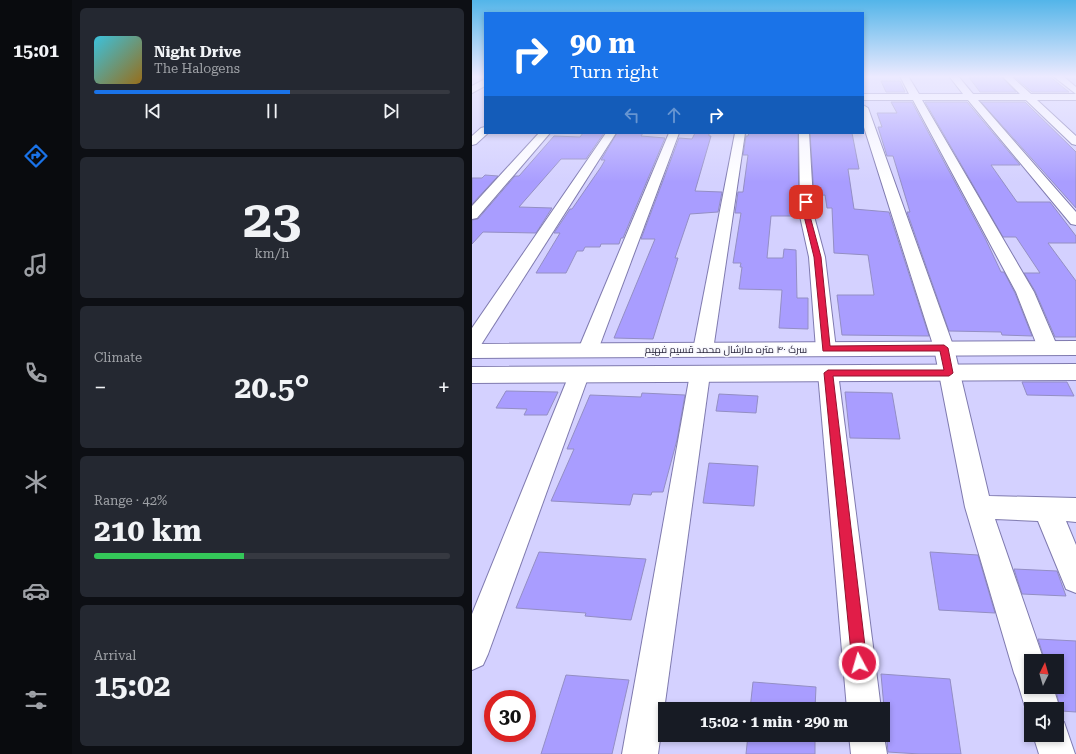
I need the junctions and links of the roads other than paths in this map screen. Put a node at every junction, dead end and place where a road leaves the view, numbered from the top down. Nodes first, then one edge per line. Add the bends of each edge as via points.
1 (864, 111) edge
2 (923, 111) edge
3 (984, 111) edge
4 (1044, 111) edge
5 (484, 131) edge
6 (544, 134) edge
7 (610, 134) edge
8 (674, 134) edge
9 (740, 134) edge
10 (804, 134) edge
11 (472, 142) edge
12 (1076, 142) edge
13 (472, 215) edge
14 (1076, 221) edge
15 (472, 343) edge
16 (1048, 348) junction
17 (1076, 348) edge
18 (588, 350) junction
19 (472, 351) edge
20 (827, 361) junction
21 (946, 361) junction
22 (702, 362) junction
23 (1076, 372) edge
24 (472, 375) edge
25 (579, 375) junction
26 (978, 507) junction
27 (1047, 509) junction
28 (1076, 510) edge
29 (1076, 579) edge
30 (472, 654) edge
31 (1025, 654) edge
32 (863, 702) edge
33 (868, 742) edge
34 (1053, 742) edge
35 (640, 754) edge
36 (869, 754) edge
37 (1057, 754) edge

1 - 21 street
2 - 16 street via 1025,292
3 - 14 street
4 - 12 street
5 - 11 street
6 - 13 street
7 - 15 street
8 - 18 street
9 - 22 street
10 - 20 street via 807,216 817,257
16 - 17 street, سرک ۴۰ متره مارشال محمد قسیم فهیم
16 - 21 street, سرک ۴۰ متره مارشال محمد قسیم فهیم
18 - 19 street, سرک ۴۰ متره مارشال محمد قسیم فهیم
18 - 22 street, سرک ۴۰ متره مارشال محمد قسیم فهیم
20 - 21 street, سرک ۴۰ متره مارشال محمد قسیم فهیم
20 - 22 street, سرک ۴۰ متره مارشال محمد قسیم فهیم
20 - 32 street
21 - 23 street, سرک ۴۰ متره مارشال محمد قسیم فهیم
21 - 26 street
22 - 25 street, سرک ۴۰ متره مارشال محمد قسیم فهیم
22 - 35 street
24 - 25 street, سرک ۴۰ متره مارشال محمد قسیم فهیم
25 - 30 street
26 - 27 street
26 - 31 street
27 - 28 street
27 - 29 street
33 - 36 street
34 - 37 street

